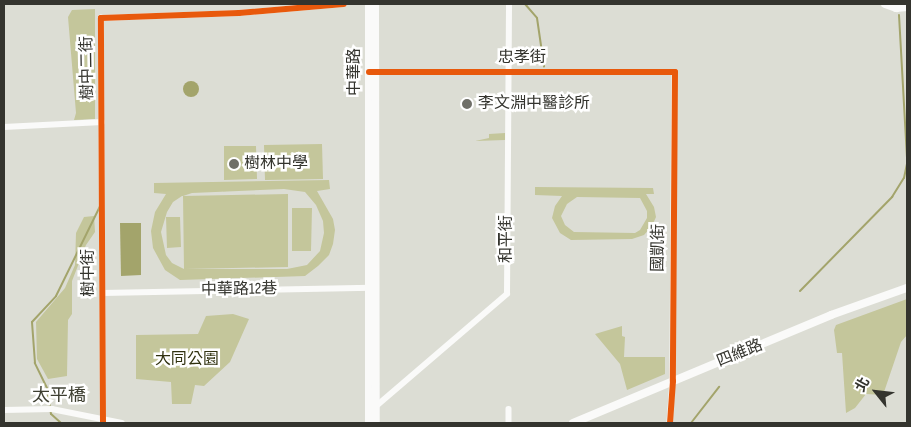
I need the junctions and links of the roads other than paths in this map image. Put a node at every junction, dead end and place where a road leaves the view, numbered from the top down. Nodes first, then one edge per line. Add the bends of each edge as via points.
1 (344, 4) edge
2 (369, 4) edge
3 (375, 4) edge
4 (509, 4) edge
5 (885, 4) edge
6 (907, 6) edge
7 (372, 72) junction
8 (508, 72) junction
9 (676, 72) joint
10 (102, 122) junction
11 (4, 126) edge
12 (372, 288) junction
13 (907, 288) edge
14 (103, 293) junction
15 (673, 381) junction
16 (372, 408) junction
17 (509, 409) dead end
18 (4, 410) edge
19 (103, 421) edge
20 (122, 423) edge
21 (369, 423) edge
22 (376, 423) edge
23 (509, 423) edge
24 (574, 423) edge
25 (670, 423) edge

1 - 10 street, 樹中二街 via 239,13 101,18
2 - 7 street, 中華路
3 - 7 street, 中華路
4 - 8 street, 和平街
5 - 6 street via 896,8
7 - 8 street, 忠孝街
7 - 12 street, 中華路 via 368,140
8 - 9 street, 忠孝街
8 - 16 street, 和平街 via 507,294
9 - 15 street, 國凱街
10 - 11 street
10 - 14 street, 樹中街
12 - 14 street, 中華路12巷
12 - 16 street, 中華路
13 - 15 street, 四維路 via 831,315
14 - 19 street, 樹中街
15 - 24 street, 四維路
15 - 25 street, 國凱街
16 - 21 street, 中華路
16 - 22 street, 中華路
17 - 23 street
18 - 19 street via 52,409
19 - 20 street

